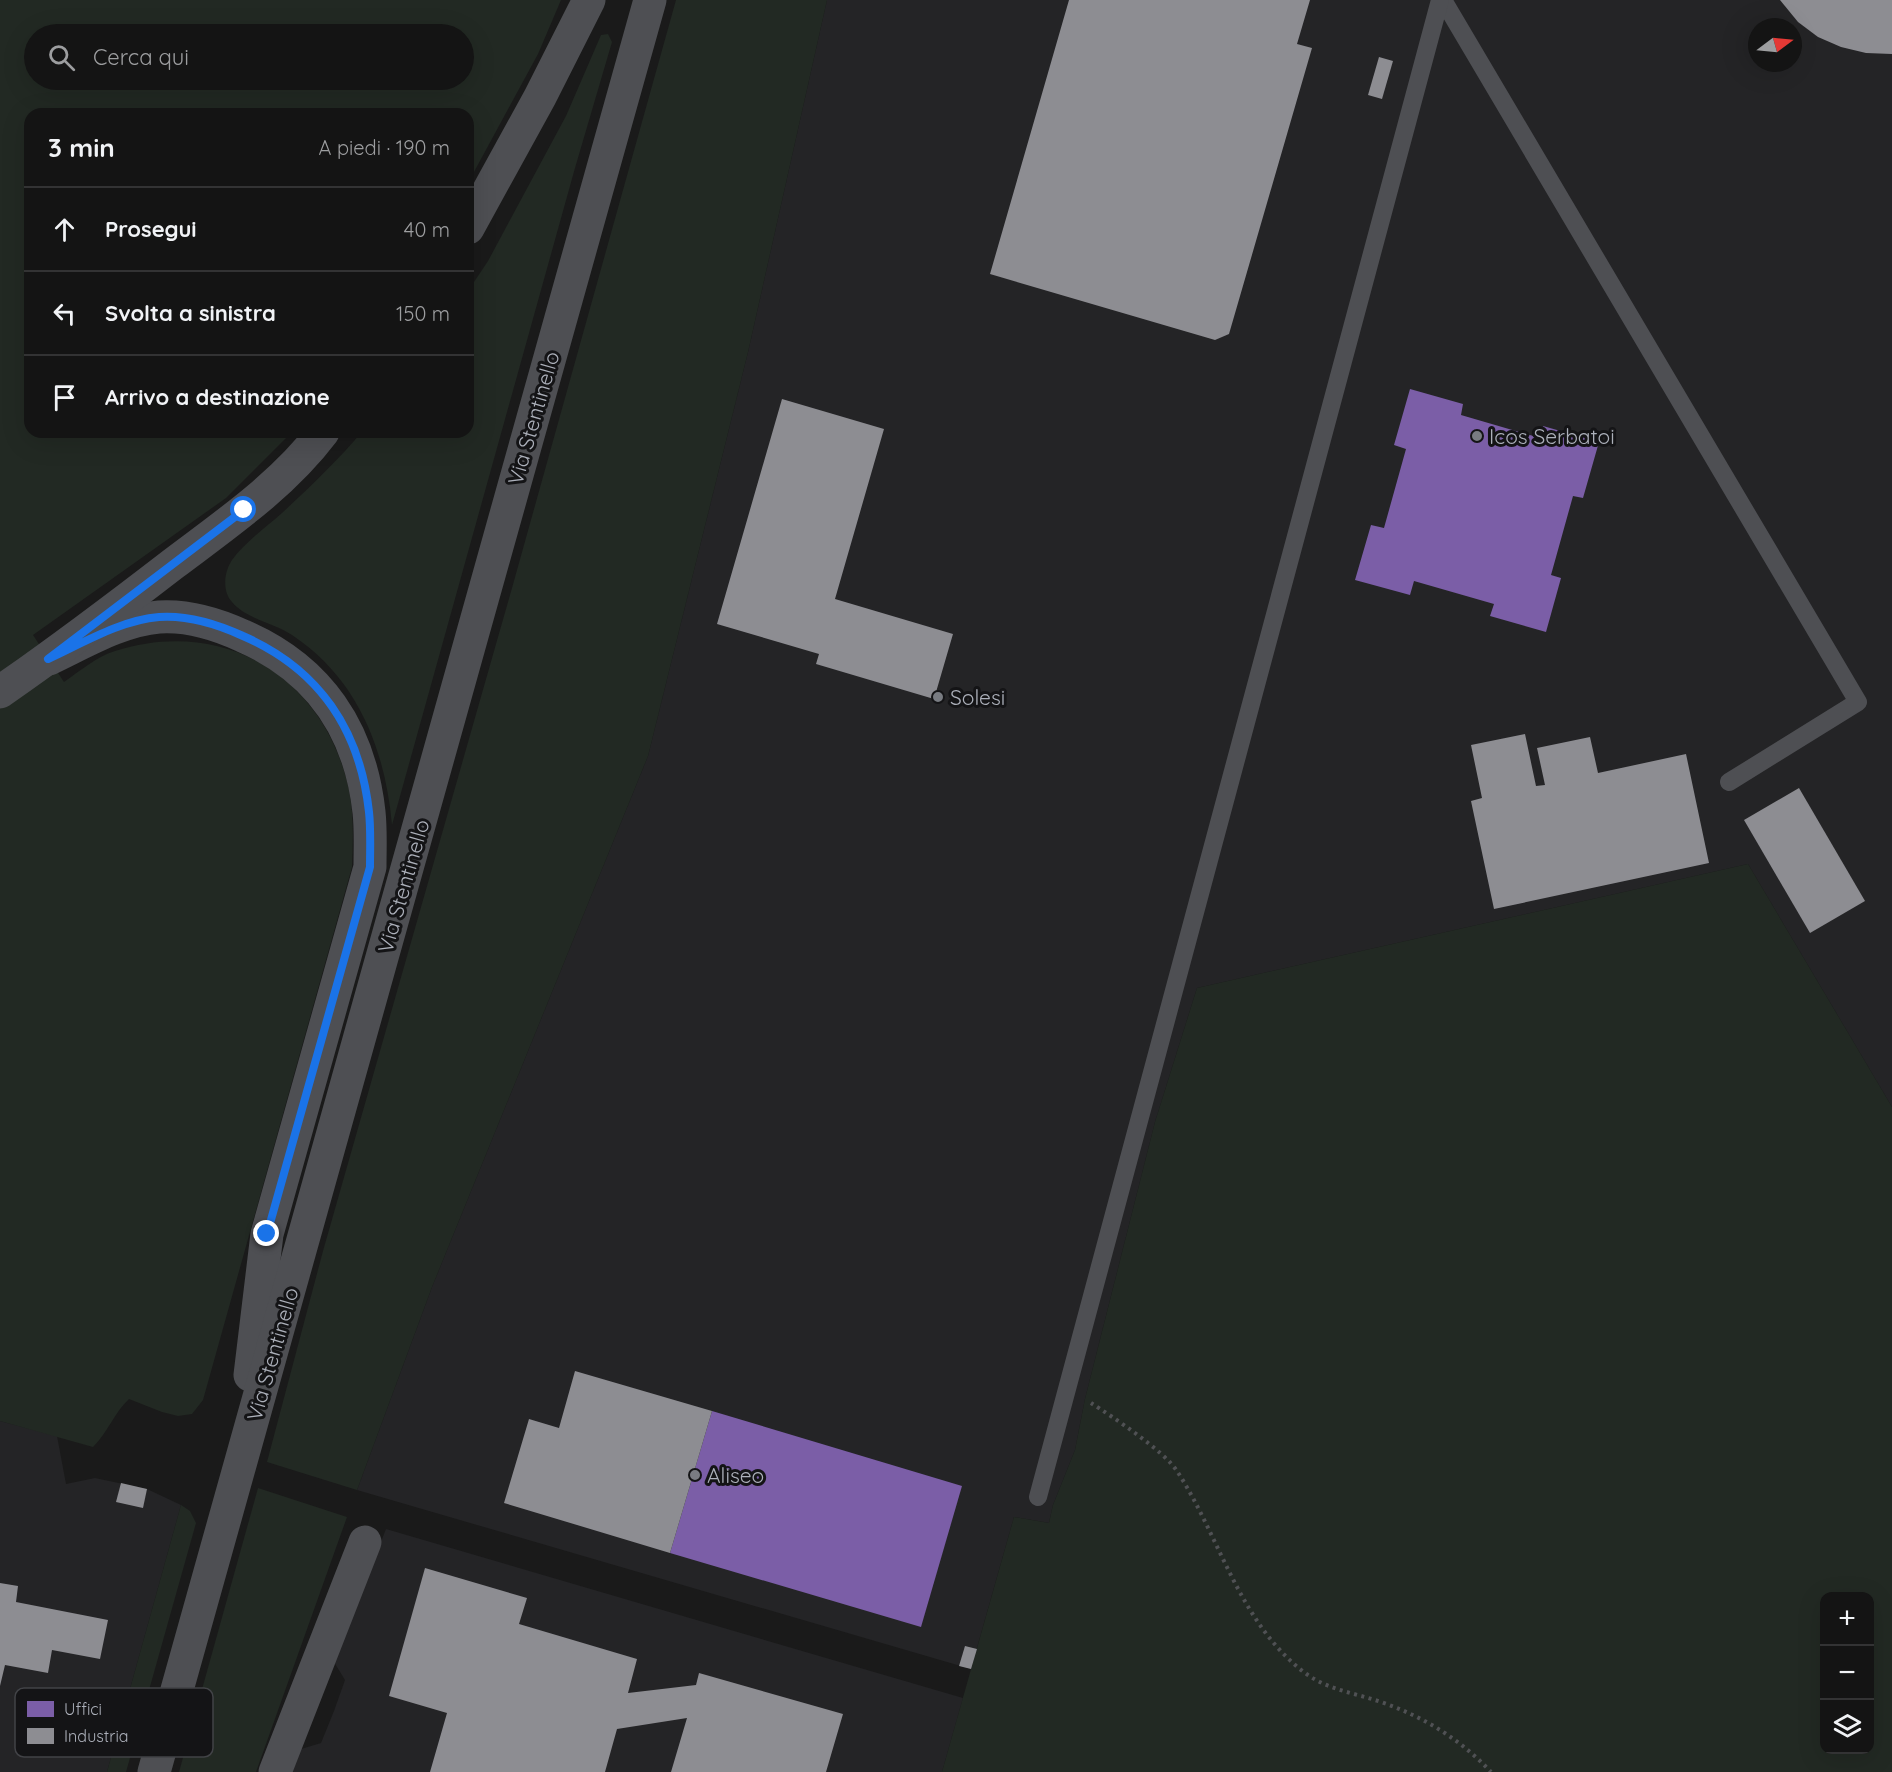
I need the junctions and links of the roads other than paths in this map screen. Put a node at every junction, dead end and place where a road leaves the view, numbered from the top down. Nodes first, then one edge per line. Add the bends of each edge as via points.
1 (589, 0) edge
2 (626, 0) edge
3 (1441, 0) edge
4 (646, 15) edge
5 (474, 217) edge
6 (319, 438) edge
7 (48, 659) junction
8 (0, 692) edge
9 (1729, 782) dead end
10 (237, 1481) junction
11 (1038, 1497) dead end
12 (365, 1542) dead end
13 (178, 1688) edge
14 (158, 1757) edge
15 (154, 1772) edge
16 (275, 1772) edge

1 - 5 street
2 - 4 street
3 - 9 lane via 1858,702
3 - 11 lane
4 - 10 street, Via Stentinello
6 - 7 street via 306,455 244,510
7 - 8 street
7 - 10 street via 117,628 159,617 211,622 291,662 319,689 344,724 362,770 369,813 370,867 267,1234
10 - 13 street, Via Stentinello
12 - 16 street
14 - 15 street, Via Stentinello

